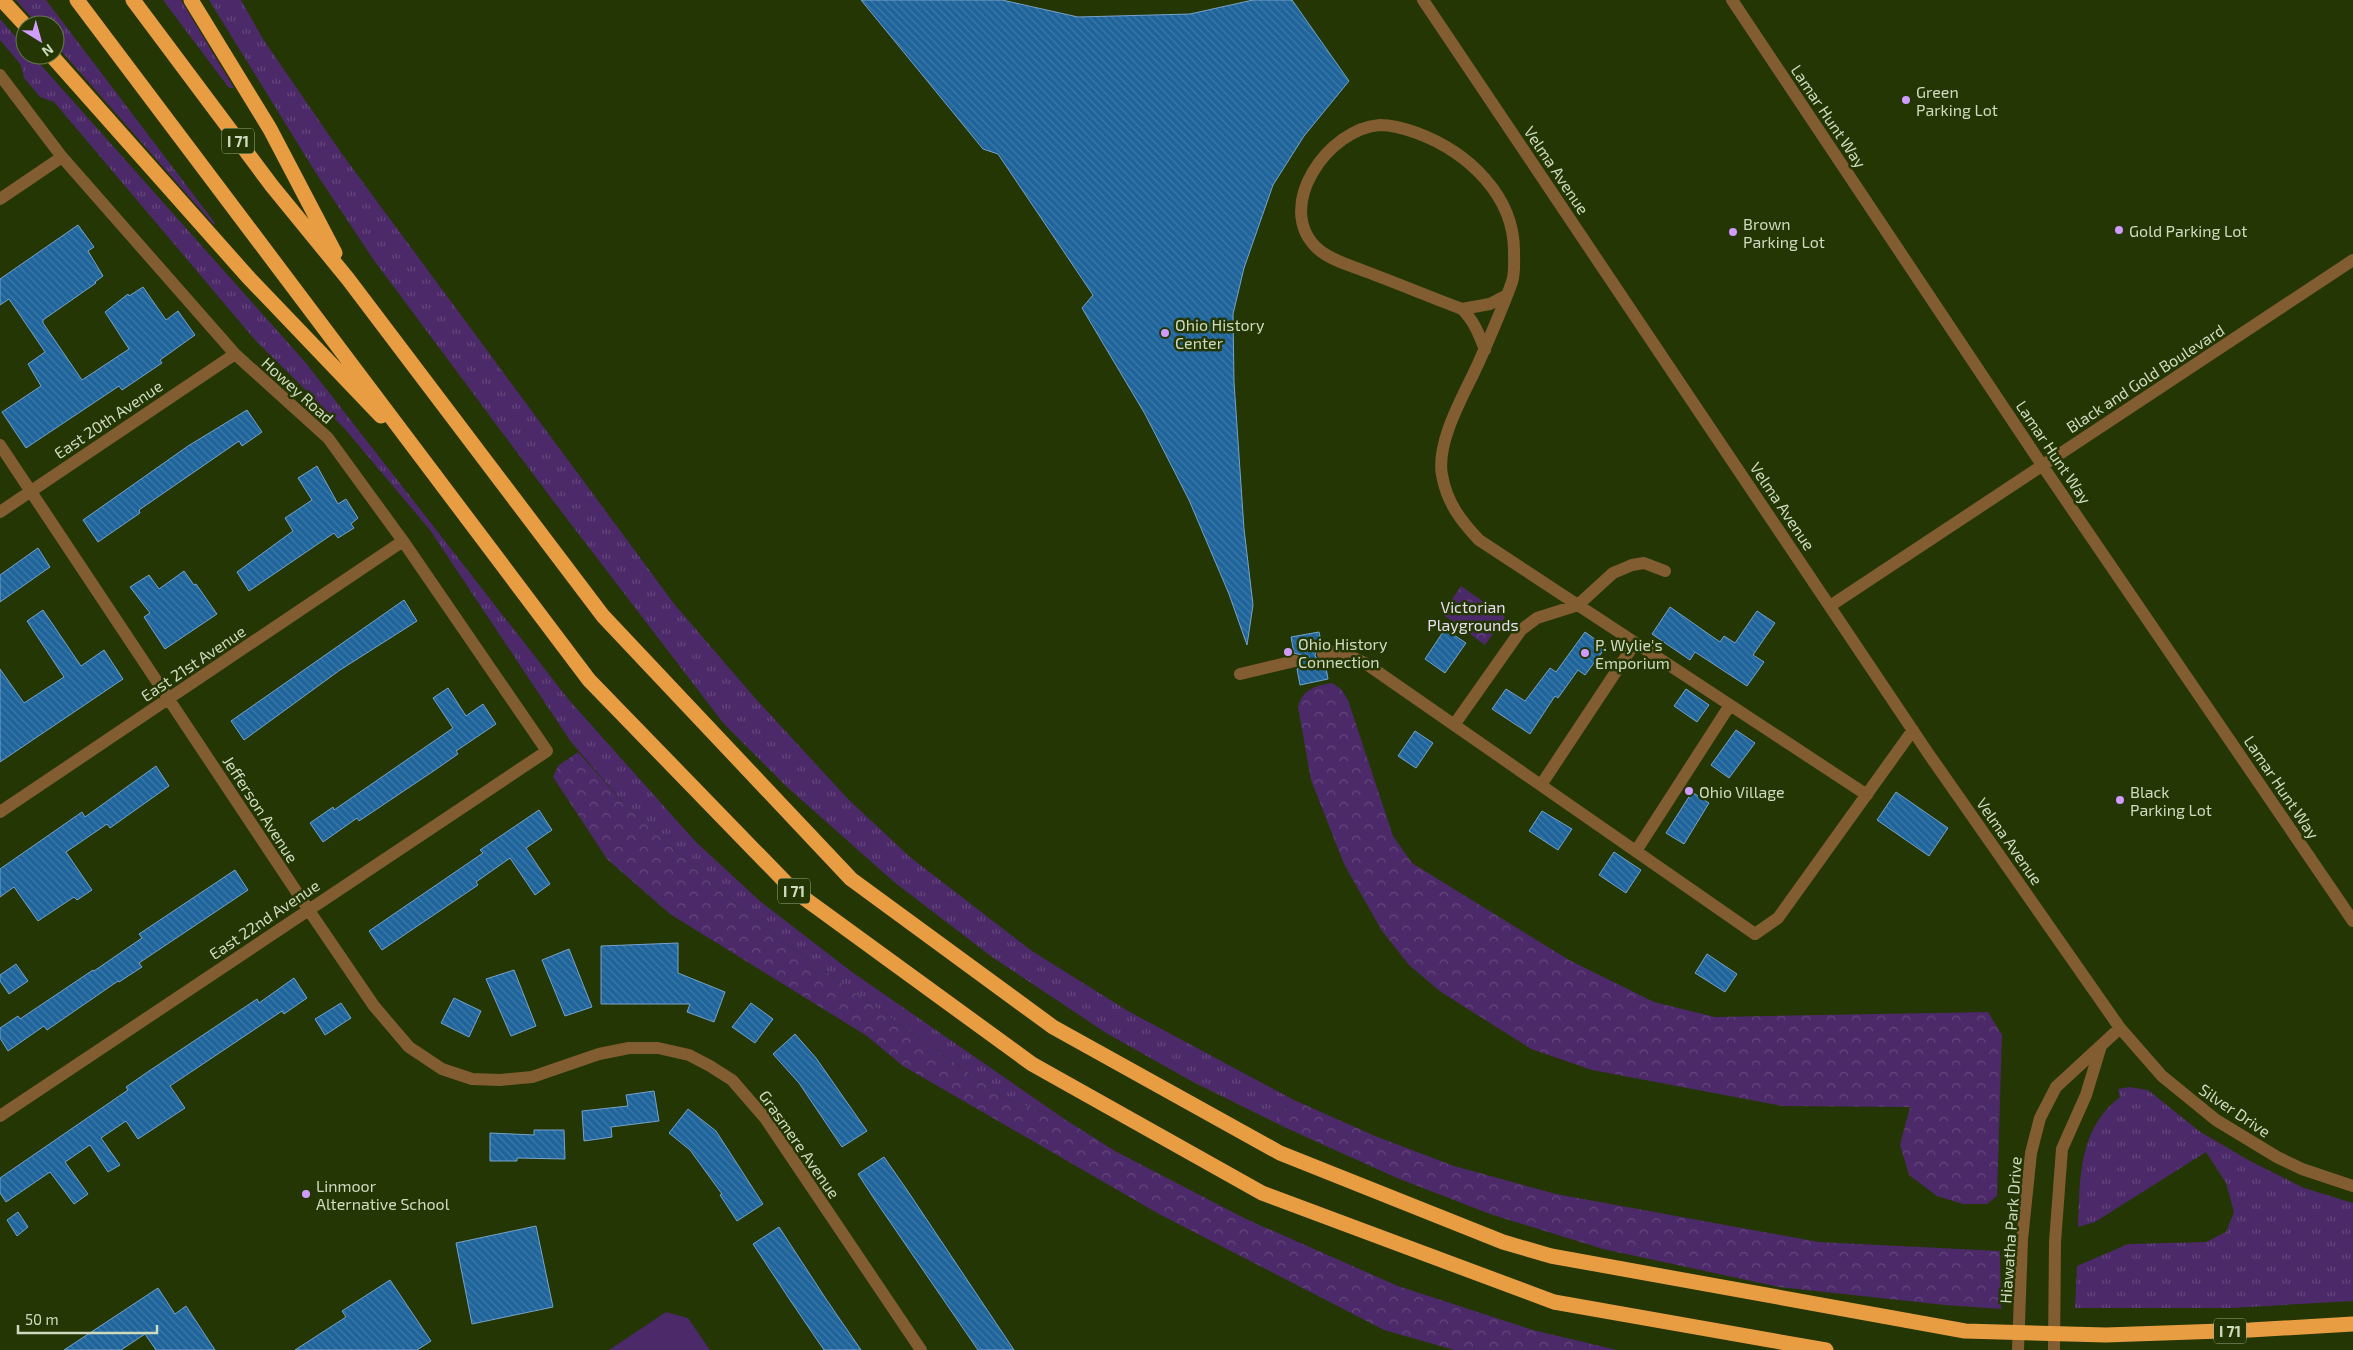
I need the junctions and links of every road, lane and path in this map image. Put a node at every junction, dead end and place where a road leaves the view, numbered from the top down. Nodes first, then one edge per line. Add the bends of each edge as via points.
1 (2, 0) edge
2 (77, 0) edge
3 (133, 0) edge
4 (192, 0) edge
5 (1423, 0) edge
6 (1732, 0) edge
7 (16, 15) edge
8 (61, 65) edge
9 (0, 74) edge
10 (62, 157) junction
11 (0, 199) edge
12 (2353, 260) edge
13 (348, 279) junction
14 (1507, 295) junction
15 (1462, 309) junction
16 (1485, 350) junction
17 (235, 354) junction
18 (0, 445) edge
19 (427, 464) junction
20 (2042, 465) junction
21 (30, 491) junction
22 (0, 512) edge
23 (403, 541) junction
24 (1665, 571) dead end
25 (1578, 605) junction
26 (1830, 606) junction
27 (1635, 643) junction
28 (1323, 654) dead end
29 (1295, 660) dead end
30 (1240, 674) dead end
31 (170, 698) junction
32 (1730, 705) junction
33 (1454, 724) junction
34 (1913, 730) junction
35 (546, 751) joint
36 (1541, 785) junction
37 (1867, 795) junction
38 (0, 812) edge
39 (1636, 851) junction
40 (308, 909) junction
41 (2353, 921) edge
42 (2120, 1028) junction
43 (2100, 1046) junction
44 (567, 1067) joint
45 (0, 1116) edge
46 (2353, 1186) edge
47 (2353, 1324) edge
48 (921, 1350) edge
49 (1826, 1350) edge
50 (2018, 1350) edge
51 (2054, 1350) edge

1 - 7 highway
2 - 19 highway, I 71
3 - 13 highway, I 71 via 272,186
4 - 13 highway via 293,170
5 - 26 street, Velma Avenue
6 - 20 street, Lamar Hunt Way
8 - 19 highway via 248,277
9 - 10 street, Howey Road
10 - 11 street
10 - 17 street, Howey Road
12 - 20 street, Black and Gold Boulevard
13 - 47 highway, I 71 via 603,616 851,879 1053,1027 1280,1153 1503,1242 1551,1256 1965,1331 2106,1335
14 - 15 street via 1490,304
14 - 15 street via 1514,274 1514,242 1509,218 1486,178 1435,140 1406,129 1381,125 1347,136 1325,156 1305,186 1301,209 1305,233 1318,250 1342,262
14 - 16 street
15 - 16 street via 1478,331
16 - 25 street via 1443,448 1442,474 1448,498 1458,518 1479,540
17 - 21 street, East 20th Avenue
17 - 23 street, Howey Road via 328,438
18 - 21 street, Jefferson Avenue
19 - 49 highway, I 71 via 589,680 793,890 1032,1064 1262,1193 1554,1302
20 - 26 street, Black and Gold Boulevard
20 - 41 street, Lamar Hunt Way
21 - 22 street, East 20th Avenue
21 - 31 street, Jefferson Avenue
23 - 31 street, East 21st Avenue
23 - 35 street, Howey Road
24 - 25 street via 1644,563 1632,565 1613,574
25 - 27 street
25 - 33 street via 1538,618 1521,630
26 - 34 street, Velma Avenue
27 - 32 street
27 - 36 street
28 - 33 street via 1338,651 1365,663
29 - 30 street
31 - 38 street, East 21st Avenue
31 - 40 street, Jefferson Avenue
32 - 37 street
32 - 39 street
33 - 36 street
34 - 37 street
34 - 42 street, Velma Avenue
35 - 40 street, East 22nd Avenue
36 - 39 street
37 - 39 street via 1778,918 1754,934
40 - 44 street, Jefferson Avenue via 386,1020 409,1047 442,1069 472,1079 500,1080 532,1077
40 - 45 street, East 22nd Avenue
42 - 43 street, Hiawatha Park Drive
42 - 46 street, Silver Drive via 2162,1076 2216,1120 2277,1157
43 - 50 street, Hiawatha Park Drive via 2056,1087 2040,1118 2031,1153 2022,1240
43 - 51 street via 2086,1095 2062,1148 2055,1242
44 - 48 street, Grasmere Avenue via 599,1054 629,1048 658,1048 689,1055 732,1080 765,1118

